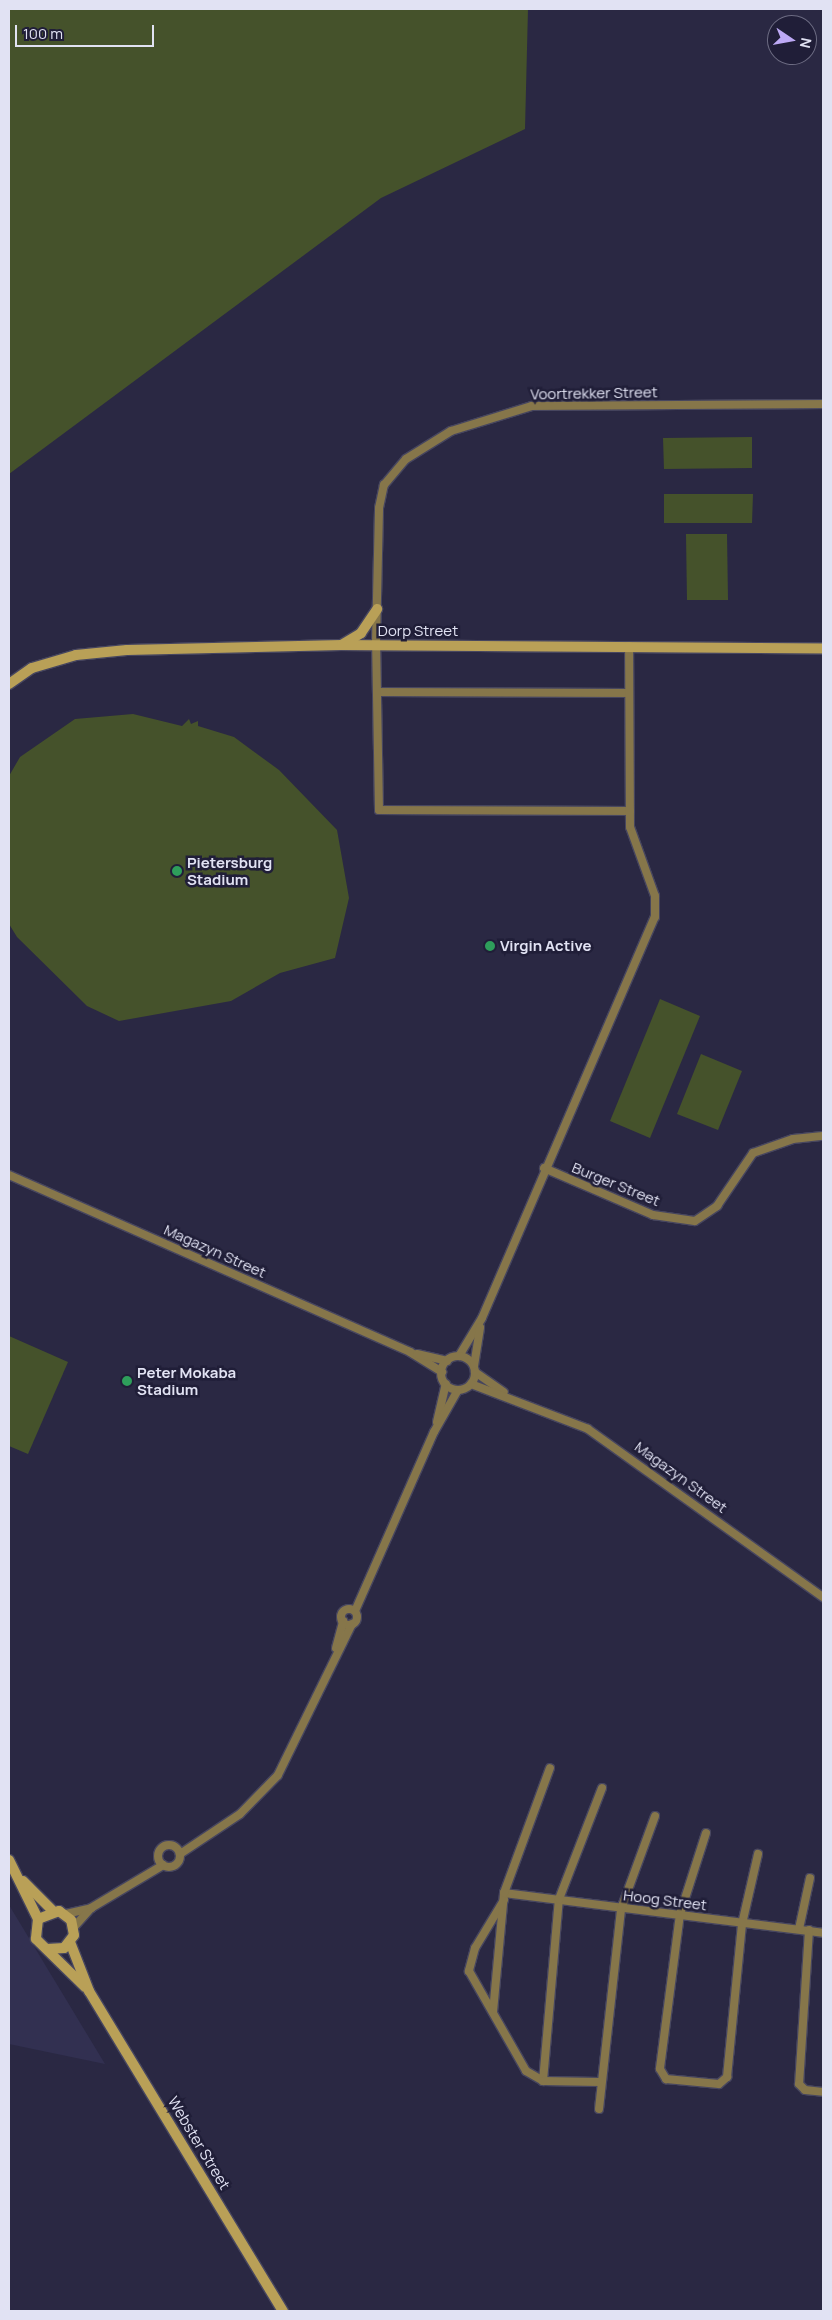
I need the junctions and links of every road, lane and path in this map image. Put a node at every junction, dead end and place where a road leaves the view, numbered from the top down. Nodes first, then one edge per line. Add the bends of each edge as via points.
1 (823, 404) edge
2 (377, 609) junction
3 (342, 645) junction
4 (376, 646) junction
5 (629, 646) junction
6 (823, 648) edge
7 (13, 677) edge
8 (9, 684) edge
9 (380, 692) junction
10 (627, 693) junction
11 (630, 810) junction
12 (823, 1136) edge
13 (544, 1168) junction
14 (9, 1175) edge
15 (482, 1318) junction
16 (410, 1352) junction
17 (459, 1356) junction
18 (447, 1361) junction
19 (475, 1369) junction
20 (442, 1372) junction
21 (446, 1384) junction
22 (471, 1384) junction
23 (458, 1390) junction
24 (511, 1397) junction
25 (434, 1432) junction
26 (823, 1597) edge
27 (352, 1610) junction
28 (343, 1621) junction
29 (352, 1624) junction
30 (332, 1662) junction
31 (550, 1768) dead end
32 (602, 1788) dead end
33 (655, 1816) dead end
34 (706, 1833) dead end
35 (178, 1851) junction
36 (758, 1854) dead end
37 (9, 1860) edge
38 (161, 1862) junction
39 (18, 1875) junction
40 (810, 1878) dead end
41 (504, 1897) junction
42 (559, 1899) junction
43 (91, 1908) junction
44 (621, 1909) junction
45 (52, 1910) junction
46 (66, 1914) junction
47 (680, 1914) junction
48 (38, 1919) junction
49 (742, 1924) junction
50 (74, 1927) junction
51 (799, 1929) junction
52 (809, 1930) junction
53 (823, 1933) edge
54 (70, 1942) junction
55 (47, 1949) junction
56 (89, 1991) junction
57 (493, 2012) junction
58 (543, 2081) junction
59 (599, 2082) junction
60 (823, 2092) edge
61 (599, 2110) dead end
62 (283, 2311) edge

1 - 2 street, Voortrekker Street via 532,406 451,431 406,459 384,485 378,514
2 - 3 street via 361,633
2 - 4 street, Voortrekker Street
3 - 4 street, Dorp Street
3 - 7 street, Dorp Street via 106,651 76,655
4 - 5 street, Dorp Street
4 - 9 street, Voortrekker Street
5 - 6 street, Dorp Street
5 - 10 street
7 - 8 street, Dorp Street
9 - 10 street
9 - 11 street, Voortrekker Street via 379,810
10 - 11 street
11 - 13 street via 631,838 656,896 655,917
12 - 13 street, Burger Street via 794,1139 753,1153 717,1206 695,1221 653,1215
13 - 15 street
14 - 16 street, Magazyn Street
15 - 17 street
15 - 19 street
16 - 18 street, Magazyn Street
16 - 20 street, Magazyn Street
17 - 18 street
17 - 19 street
18 - 20 street
19 - 22 street
19 - 24 street, Magazyn Street
20 - 21 street
21 - 23 street
21 - 25 street
22 - 23 street
22 - 24 street, Magazyn Street
23 - 25 street
24 - 26 street, Magazyn Street via 611,1443
25 - 27 street
27 - 28 street via 342,1613
27 - 29 street
28 - 29 street
28 - 30 street
29 - 30 street
30 - 35 street via 278,1775 240,1814 204,1839
31 - 41 street
32 - 42 street
33 - 44 street
34 - 47 street
35 - 38 street via 175,1866
35 - 38 street via 163,1847
36 - 49 street
37 - 39 street
38 - 43 street
39 - 45 street
39 - 48 street
40 - 51 street
41 - 42 street, Hoog Street
41 - 57 street
41 - 57 street via 469,1962 471,1976
42 - 44 street, Hoog Street
42 - 58 street
43 - 46 street
43 - 50 street
44 - 47 street, Hoog Street
44 - 59 street
45 - 46 street
45 - 48 street
46 - 50 street
47 - 49 street, Hoog Street
47 - 49 street via 660,2069 671,2081 719,2084 728,2077
48 - 55 street via 36,1939
49 - 51 street, Hoog Street
50 - 54 street
51 - 52 street, Hoog Street
52 - 53 street, Hoog Street
52 - 60 street via 799,2084 805,2090
54 - 55 street via 56,1950
54 - 56 street, Webster Street
55 - 56 street, Webster Street
56 - 62 street, Webster Street
57 - 58 street via 526,2071
58 - 59 street
59 - 61 street

